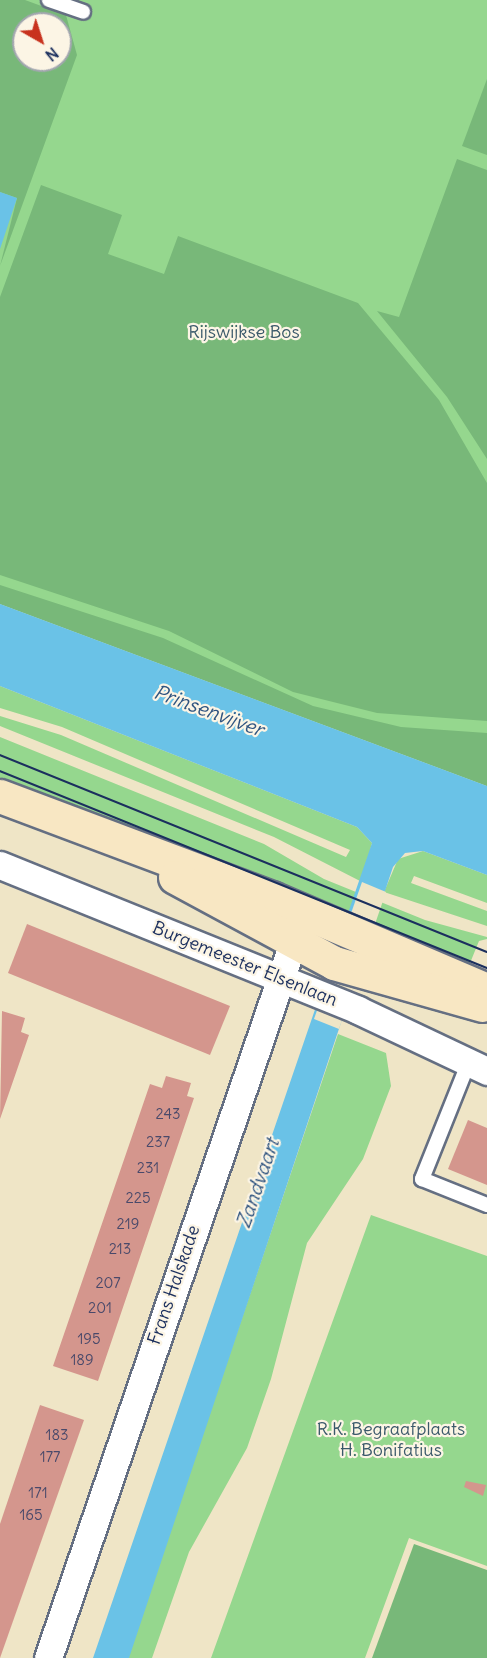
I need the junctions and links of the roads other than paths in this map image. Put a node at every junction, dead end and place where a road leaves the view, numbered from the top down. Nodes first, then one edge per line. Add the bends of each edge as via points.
1 (49, 0) edge
2 (82, 12) dead end
3 (0, 796) edge
4 (141, 853) junction
5 (3, 874) edge
6 (303, 912) junction
7 (292, 945) junction
8 (280, 978) junction
9 (487, 990) edge
10 (487, 1006) edge
11 (478, 1068) edge
12 (487, 1205) edge
13 (48, 1658) edge

1 - 2 lane
3 - 4 main road, Burgemeester Elsenlaan
4 - 6 main road, Burgemeester Elsenlaan
4 - 7 main road, Burgemeester Elsenlaan
5 - 8 street, Burgemeester Elsenlaan
6 - 7 street, Frans Halskade
6 - 9 main road, Burgemeester Elsenlaan
7 - 8 street, Frans Halskade
7 - 10 main road, Burgemeester Elsenlaan via 346,967
8 - 11 street, Burgemeester Elsenlaan
8 - 13 street, Frans Halskade
11 - 12 lane via 422,1179

